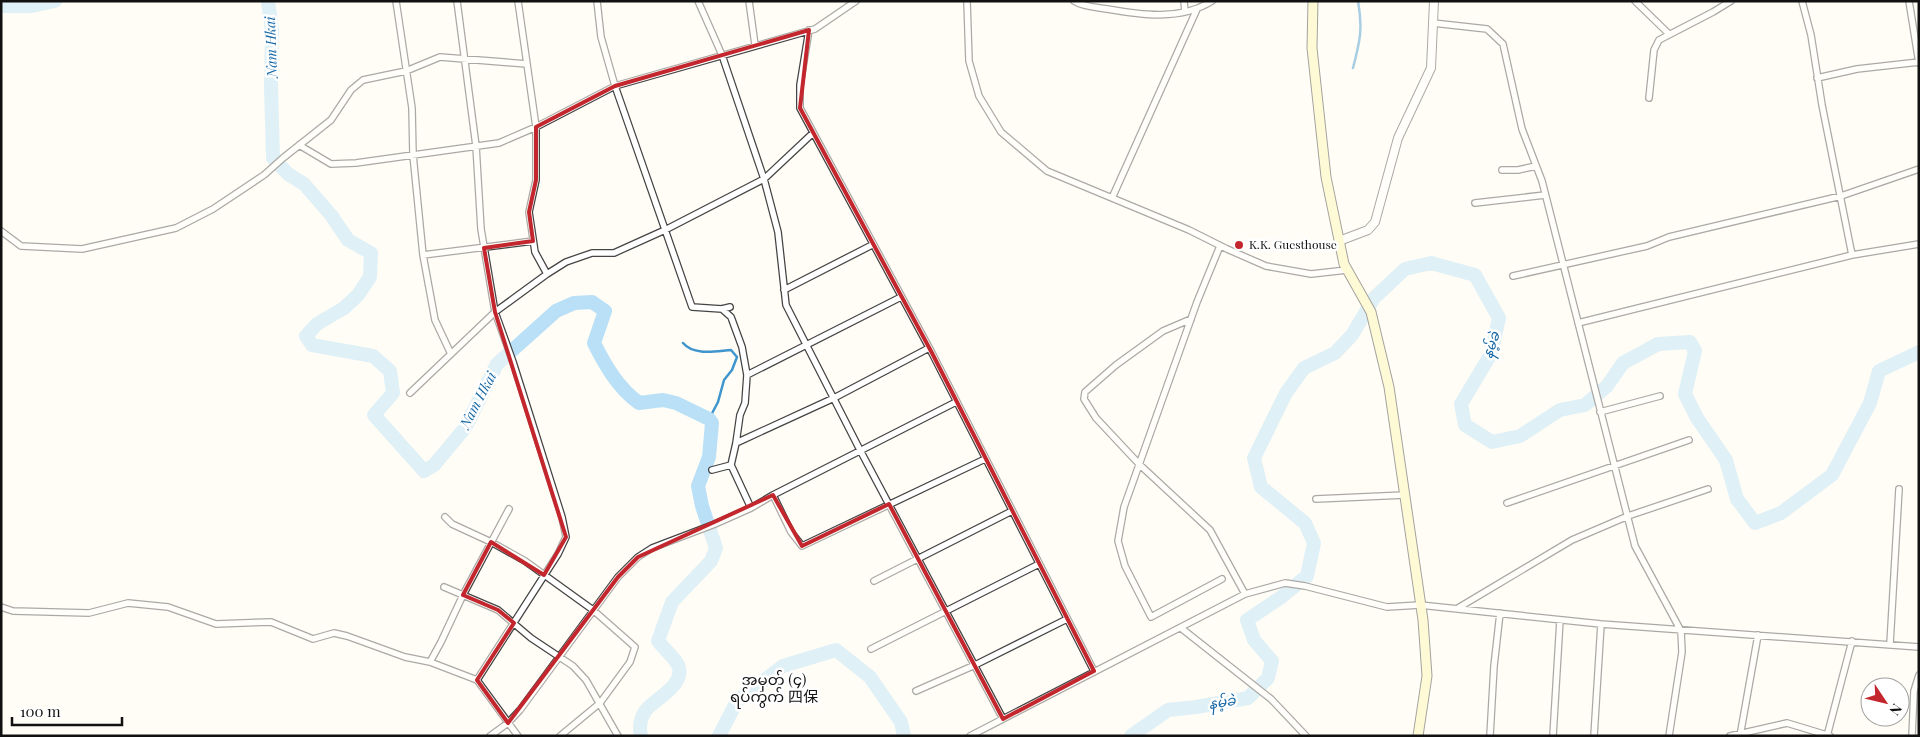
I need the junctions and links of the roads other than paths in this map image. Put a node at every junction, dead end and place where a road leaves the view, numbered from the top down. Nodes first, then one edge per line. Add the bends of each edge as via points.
1 (396, 1) edge
2 (457, 1) edge
3 (518, 1) edge
4 (597, 1) edge
5 (698, 1) edge
6 (749, 1) edge
7 (967, 1) edge
8 (1074, 1) edge
9 (1184, 1) edge
10 (1212, 1) edge
11 (1313, 1) edge
12 (1434, 1) edge
13 (1634, 1) edge
14 (1731, 1) edge
15 (1802, 1) edge
16 (1909, 1) edge
17 (855, 2) edge
18 (1197, 8) junction
19 (1185, 12) junction
20 (1433, 23) junction
21 (809, 30) junction
22 (1668, 34) junction
23 (755, 45) junction
24 (722, 54) junction
25 (465, 59) junction
26 (1919, 62) edge
27 (527, 64) junction
28 (406, 71) junction
29 (1818, 78) junction
30 (615, 86) junction
31 (1649, 98) dead end
32 (536, 128) junction
33 (813, 133) junction
34 (299, 145) junction
35 (476, 146) junction
36 (413, 155) junction
37 (1536, 166) junction
38 (1919, 169) edge
39 (1502, 170) dead end
40 (764, 179) junction
41 (1545, 195) junction
42 (1841, 196) junction
43 (1112, 198) junction
44 (1475, 203) dead end
45 (665, 230) junction
46 (1, 231) edge
47 (534, 241) junction
48 (1339, 241) junction
49 (1919, 244) edge
50 (872, 245) junction
51 (1220, 246) junction
52 (484, 248) junction
53 (423, 255) junction
54 (1852, 255) junction
55 (1563, 264) junction
56 (1347, 270) junction
57 (546, 274) junction
58 (1513, 276) dead end
59 (784, 290) junction
60 (901, 297) junction
61 (730, 307) dead end
62 (722, 309) junction
63 (495, 312) junction
64 (1191, 319) junction
65 (1578, 323) junction
66 (806, 343) junction
67 (929, 348) junction
68 (451, 354) junction
69 (747, 375) junction
70 (410, 393) dead end
71 (1660, 396) dead end
72 (834, 398) junction
73 (956, 402) junction
74 (1600, 412) junction
75 (1690, 440) dead end
76 (736, 442) junction
77 (860, 450) junction
78 (985, 459) junction
79 (730, 465) junction
80 (1140, 465) junction
81 (1614, 465) junction
82 (712, 470) dead end
83 (1708, 489) dead end
84 (1899, 489) dead end
85 (773, 495) junction
86 (1404, 495) junction
87 (1316, 499) dead end
88 (1507, 503) dead end
89 (889, 504) junction
90 (751, 508) junction
91 (509, 509) dead end
92 (1012, 511) junction
93 (445, 516) dead end
94 (1628, 516) junction
95 (491, 542) junction
96 (918, 558) junction
97 (1039, 564) junction
98 (544, 575) junction
99 (1222, 579) dead end
100 (874, 582) dead end
101 (444, 587) dead end
102 (1246, 594) junction
103 (463, 595) junction
104 (1420, 605) junction
105 (1, 607) edge
106 (1458, 609) junction
107 (593, 610) junction
108 (945, 610) junction
109 (1500, 614) junction
110 (1067, 619) junction
111 (1560, 620) junction
112 (514, 623) junction
113 (1600, 624) junction
114 (1181, 628) junction
115 (1681, 631) junction
116 (1758, 635) junction
117 (1852, 641) junction
118 (1890, 644) junction
119 (1919, 646) edge
120 (871, 649) dead end
121 (560, 656) junction
122 (430, 662) junction
123 (975, 665) junction
124 (1094, 671) junction
125 (1919, 675) edge
126 (477, 680) junction
127 (916, 691) dead end
128 (600, 703) junction
129 (1003, 719) junction
130 (508, 723) junction
131 (1741, 734) edge
132 (1828, 735) edge
133 (490, 736) edge
134 (518, 736) edge
135 (560, 736) edge
136 (618, 736) edge
137 (970, 736) edge
138 (1306, 736) edge
139 (1418, 736) edge
140 (1490, 736) edge
141 (1553, 736) edge
142 (1594, 736) edge
143 (1669, 736) edge
144 (1730, 736) edge
145 (1912, 736) edge

1 - 28 street
2 - 25 street
3 - 27 street
4 - 30 street via 601,37
5 - 24 street
6 - 23 street
7 - 43 street via 969,61 979,96 1001,132 1047,171
8 - 19 street via 1141,15
9 - 19 street
10 - 18 street
11 - 48 main road via 1312,48 1326,177
12 - 20 street
13 - 22 street
14 - 22 street
15 - 29 street
16 - 26 street
17 - 21 street
18 - 19 street
18 - 43 street
20 - 37 street via 1487,29 1503,44 1522,129
20 - 48 street via 1431,68 1398,138 1375,222 1368,230
21 - 23 street
21 - 33 street via 800,85 800,108
22 - 31 street via 1659,40 1654,50
23 - 24 street
24 - 30 street
24 - 40 street
25 - 27 street
25 - 28 street via 440,57
25 - 35 street
26 - 29 street via 1857,69
27 - 32 street
28 - 34 street via 363,80 351,90 331,120
28 - 36 street via 412,108
29 - 42 street
30 - 32 street
30 - 45 street
32 - 35 street
32 - 47 street via 536,180 529,212
33 - 40 street
33 - 50 street
34 - 36 street via 331,164
34 - 46 street via 264,176 176,228 82,248 21,246
35 - 36 street
35 - 52 street
36 - 53 street
37 - 39 street
37 - 41 street
38 - 42 street
40 - 45 street
40 - 59 street via 778,232
41 - 44 street
41 - 55 street
42 - 54 street
42 - 55 street
43 - 51 street
45 - 57 street via 614,253 592,254 566,262
45 - 62 street via 692,307
47 - 52 street
47 - 57 street via 535,252
48 - 56 main road
49 - 54 street
50 - 59 street
50 - 60 street
51 - 56 street via 1266,266 1286,270 1311,274
51 - 64 street
52 - 53 street
52 - 63 street
53 - 68 street via 435,320
54 - 65 street
55 - 58 street
55 - 65 street
56 - 86 main road via 1371,312 1389,386
57 - 63 street
59 - 66 street via 786,304
60 - 66 street
60 - 67 street
61 - 62 street
62 - 69 street via 731,317 740,340
63 - 68 street
63 - 98 street via 566,537
64 - 80 street
64 - 80 street via 1162,331 1086,392 1084,399 1096,418
65 - 74 street
66 - 69 street
66 - 72 street
67 - 72 street
67 - 73 street
68 - 70 street
69 - 76 street via 745,403
71 - 74 street
72 - 76 street
72 - 77 street
73 - 77 street
73 - 78 street
74 - 81 street
75 - 81 street
76 - 79 street
77 - 85 street
77 - 89 street
78 - 89 street
78 - 92 street
79 - 82 street
79 - 90 street
80 - 99 street via 1124,506 1118,541 1125,566 1151,617
80 - 102 street via 1210,530
81 - 88 street
81 - 94 street
83 - 94 street
84 - 118 street
85 - 89 street via 791,532 802,546
85 - 90 street
86 - 87 street
86 - 104 main road
89 - 96 street
90 - 107 street via 652,548 618,577
91 - 95 street
92 - 96 street
92 - 97 street
93 - 95 street via 452,524
94 - 106 street via 1572,540
94 - 115 street via 1635,546
95 - 98 street
95 - 103 street
96 - 100 street
96 - 108 street
97 - 108 street
97 - 110 street
98 - 107 street
98 - 112 street
101 - 103 street
102 - 104 street via 1285,583 1387,607
102 - 114 street
103 - 112 street via 498,610
103 - 122 street
104 - 106 street
104 - 139 main road via 1427,676
105 - 122 street via 12,611 89,613 128,603 168,607 216,624 271,622 313,639 334,633 405,658
106 - 109 street
107 - 121 street
107 - 128 street via 635,647 630,662
108 - 120 street
108 - 123 street
109 - 111 street
109 - 140 street
110 - 123 street
110 - 124 street
111 - 113 street
111 - 141 street
112 - 121 street
112 - 126 street
113 - 115 street
113 - 142 street
114 - 124 street
114 - 138 street via 1271,699
115 - 116 street
115 - 143 street via 1682,652
116 - 117 street
116 - 131 street
117 - 118 street
117 - 132 street
118 - 119 street
121 - 128 street via 586,680
121 - 130 street
122 - 126 street
123 - 127 street
123 - 129 street
124 - 129 street
125 - 145 street via 1914,691
126 - 130 street
128 - 135 street
128 - 136 street
129 - 137 street
130 - 133 street
130 - 134 street
131 - 132 street via 1787,722
131 - 144 street

